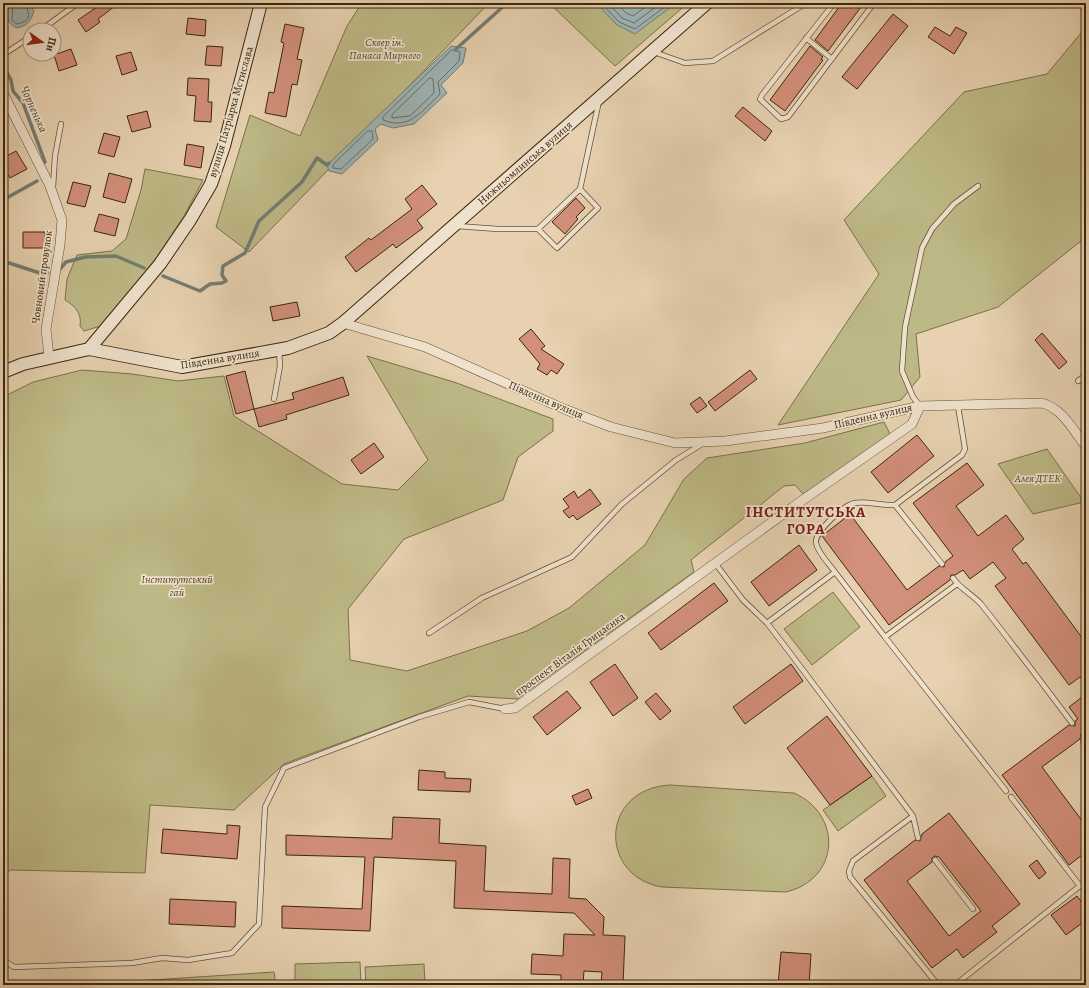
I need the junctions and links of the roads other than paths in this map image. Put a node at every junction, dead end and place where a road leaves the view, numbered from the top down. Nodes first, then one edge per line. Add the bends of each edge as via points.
1 (78, 3) edge
2 (261, 3) edge
3 (707, 3) edge
4 (806, 3) edge
5 (834, 3) edge
6 (874, 3) edge
7 (52, 22) edge
8 (806, 38) junction
9 (22, 43) edge
10 (653, 51) junction
11 (3, 55) edge
12 (832, 59) junction
13 (3, 93) edge
14 (600, 98) junction
15 (61, 124) dead end
16 (978, 186) dead end
17 (580, 188) junction
18 (53, 196) junction
19 (454, 226) junction
20 (538, 229) junction
21 (343, 323) junction
22 (89, 349) junction
23 (279, 350) junction
24 (49, 357) junction
25 (3, 372) edge
26 (1086, 375) edge
27 (1078, 381) dead end
28 (274, 399) dead end
29 (920, 406) junction
30 (958, 406) junction
31 (705, 442) junction
32 (1086, 447) edge
33 (895, 505) junction
34 (716, 563) junction
35 (942, 564) dead end
36 (835, 572) junction
37 (952, 578) dead end
38 (957, 584) junction
39 (767, 623) junction
40 (429, 633) dead end
41 (885, 637) junction
42 (505, 709) joint
43 (1072, 723) dead end
44 (1082, 737) dead end
45 (1086, 761) edge
46 (1006, 791) dead end
47 (1011, 797) dead end
48 (913, 816) junction
49 (918, 838) dead end
50 (934, 860) dead end
51 (1086, 881) edge
52 (1080, 886) junction
53 (973, 909) dead end
54 (3, 960) edge
55 (938, 985) edge
56 (955, 985) edge

1 - 7 lane
2 - 22 main road, вулиця Патріарха Мстислава via 224,146 211,184 160,264
3 - 10 main road, Нижньомлинська вулиця
4 - 10 lane via 713,61 685,63
5 - 8 lane
6 - 12 lane
8 - 12 lane
8 - 12 lane via 760,100 781,119 788,117
9 - 11 lane
10 - 14 main road, Нижньомлинська вулиця
13 - 18 street, Човновий провулок
14 - 17 lane
14 - 19 main road, Нижньомлинська вулиця
15 - 18 lane via 55,156
16 - 29 lane via 954,204 932,229 922,248 905,326 902,371 913,397
17 - 20 lane
17 - 20 lane via 598,208 557,248
18 - 24 street, Човновий провулок via 62,220 46,330
19 - 20 lane
19 - 21 main road, Нижньомлинська вулиця
21 - 23 main road, Південна вулиця via 314,340
21 - 31 street, Південна вулиця via 425,347 611,427 675,443
22 - 23 main road, Південна вулиця via 182,367
22 - 24 main road, Південна вулиця
23 - 28 lane via 280,365
24 - 25 main road, Південна вулиця
26 - 27 lane
29 - 30 street, Південна вулиця
29 - 31 street, Південна вулиця via 823,428
29 - 34 street, проспект Віталія Грицаєнка via 912,424
30 - 32 street, Південна вулиця via 1042,403 1050,405
30 - 33 lane via 964,452
31 - 40 lane via 676,460 622,504 572,557 482,598
33 - 35 lane
33 - 36 lane via 857,502 850,504 819,533 816,545
34 - 39 lane via 743,600
34 - 42 street, проспект Віталія Грицаєнка via 515,708
36 - 39 lane
36 - 41 lane
37 - 38 lane
38 - 41 lane
38 - 43 lane via 976,598
39 - 48 lane
41 - 46 lane
42 - 54 lane, проспект Віталія Грицаєнка via 469,702 419,717 284,768 265,807 259,924 232,953 188,960 162,958 132,962 14,967
44 - 45 lane
47 - 52 lane
48 - 49 lane
48 - 55 lane via 853,861 849,871 850,877
50 - 53 lane
51 - 52 lane
52 - 56 lane

